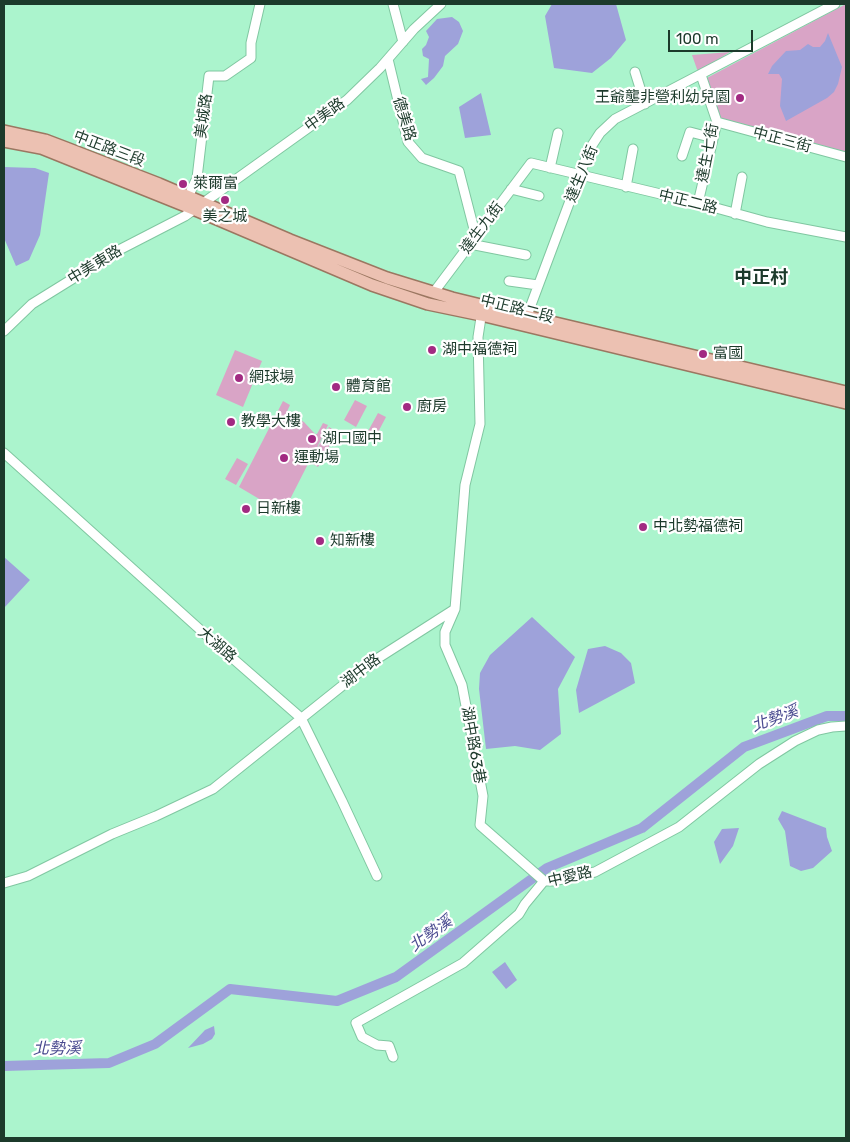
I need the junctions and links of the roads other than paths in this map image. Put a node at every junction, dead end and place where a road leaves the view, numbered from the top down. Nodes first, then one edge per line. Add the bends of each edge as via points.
1 (260, 4) edge
2 (393, 4) edge
3 (441, 4) edge
4 (835, 4) edge
5 (403, 42) junction
6 (388, 59) junction
7 (635, 72) dead end
8 (701, 76) junction
9 (646, 104) junction
10 (717, 122) junction
11 (4, 131) edge
12 (558, 133) dead end
13 (714, 138) junction
14 (4, 141) edge
15 (633, 149) dead end
16 (682, 156) dead end
17 (846, 157) edge
18 (531, 163) joint
19 (550, 168) junction
20 (580, 175) junction
21 (742, 177) dead end
22 (626, 186) junction
23 (511, 189) junction
24 (538, 196) dead end
25 (188, 197) junction
26 (698, 204) junction
27 (197, 206) junction
28 (734, 214) junction
29 (846, 237) edge
30 (473, 240) junction
31 (526, 255) dead end
32 (509, 281) dead end
33 (538, 285) junction
34 (434, 292) junction
35 (482, 310) junction
36 (525, 321) junction
37 (4, 331) edge
38 (846, 392) edge
39 (846, 403) edge
40 (4, 453) edge
41 (455, 609) junction
42 (301, 718) junction
43 (846, 726) edge
44 (377, 876) dead end
45 (544, 881) junction
46 (4, 883) edge
47 (393, 1057) dead end

1 - 25 street, 美城路 via 251,58 225,76 209,76 197,178
2 - 5 street
3 - 5 street, 中美路
4 - 8 street, 達生八街
5 - 6 street, 中美路
6 - 27 street, 中美路 via 347,100
6 - 30 street, 德美路 via 408,142 422,158 459,171
7 - 9 street
8 - 9 street, 達生八街
8 - 10 street, 達生七街
9 - 20 street, 達生八街 via 615,119 600,133 589,150
10 - 13 street, 達生七街
10 - 17 street, 中正三街
11 - 25 main road, 中正路三段 via 52,142
12 - 19 street
13 - 16 street via 690,132
13 - 26 street, 達生七街
14 - 27 main road, 中正路三段 via 41,148
15 - 22 street
18 - 19 street, 中正二路
18 - 23 street, 達生九街
19 - 20 street, 中正二路
20 - 22 street, 中正二路
20 - 33 street, 達生八街
21 - 28 street
22 - 26 street, 中正二路
23 - 24 street
23 - 30 street, 達生九街
25 - 27 main road, 中正路三段
26 - 28 street, 中正二路
27 - 34 main road, 中正路二段 via 387,278
27 - 35 main road, 中正路二段 via 372,285 428,304
27 - 37 street, 中美東路 via 32,304
28 - 29 street, 中正二路
30 - 31 street
30 - 34 street, 達生九街
32 - 33 street
33 - 36 street, 達生八街
34 - 35 main road, 中正路二段
35 - 36 main road, 中正路二段
35 - 41 street via 478,337 480,424 465,485
36 - 38 main road, 中正路二段
36 - 39 main road, 中正路二段
40 - 42 street, 大湖路
41 - 42 street, 湖中路 via 372,662
41 - 45 street, 湖中路63巷 via 445,632 445,645 462,684 482,796 480,826
42 - 44 street, 大湖路
42 - 46 street, 湖中路 via 213,789 28,876
43 - 45 street, 中愛路 via 818,730 795,741 759,764 679,827 595,872
45 - 47 street, 中愛路 via 519,914 463,963 356,1023 362,1036 389,1046

